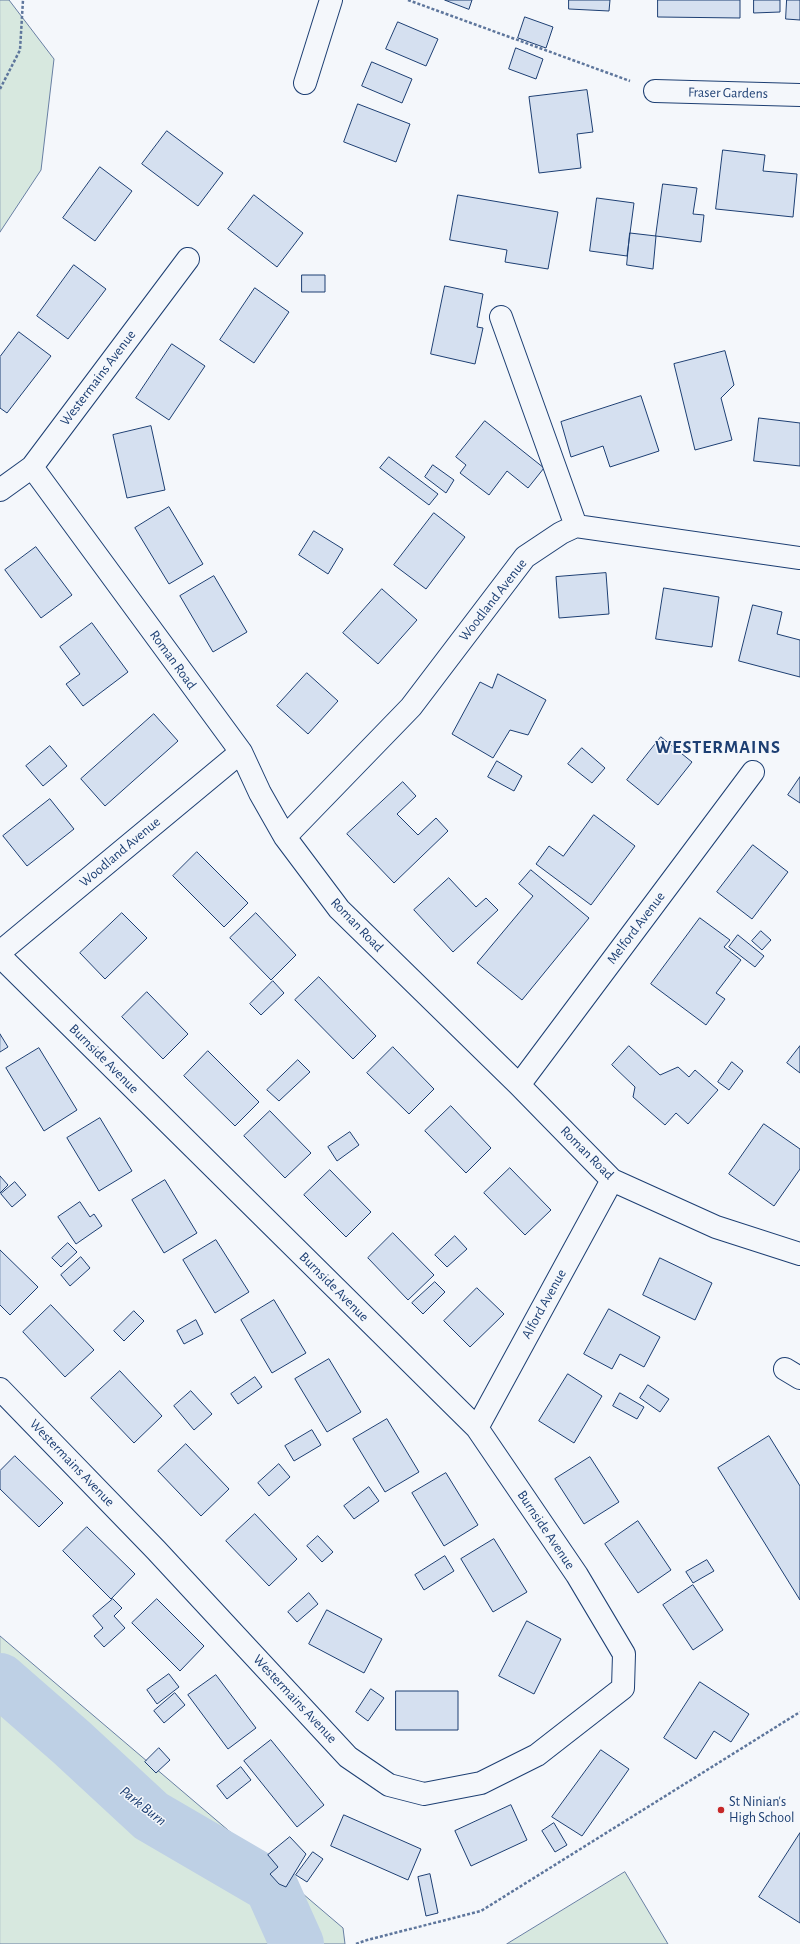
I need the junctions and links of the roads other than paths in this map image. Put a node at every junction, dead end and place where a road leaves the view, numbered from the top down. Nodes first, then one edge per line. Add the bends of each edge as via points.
1 (331, 0) edge
2 (305, 83) dead end
3 (655, 91) road end
4 (800, 95) edge
5 (188, 259) dead end
6 (501, 317) dead end
7 (32, 467) junction
8 (0, 490) edge
9 (576, 526) junction
10 (800, 558) edge
11 (241, 752) junction
12 (753, 772) dead end
13 (285, 837) junction
14 (0, 952) edge
15 (0, 956) edge
16 (519, 1085) junction
17 (612, 1180) junction
18 (800, 1253) edge
19 (0, 1389) edge
20 (477, 1428) junction
21 (624, 1654) joint

1 - 2 street
3 - 4 street, Fraser Gardens
5 - 7 street, Westermains Avenue
6 - 9 street
7 - 8 street, Westermains Avenue
7 - 11 street, Roman Road
9 - 10 street
9 - 13 street, Woodland Avenue via 525,557 411,707
11 - 13 street, Roman Road
11 - 14 street, Woodland Avenue
12 - 16 street, Melford Avenue
13 - 16 street, Roman Road via 339,909
15 - 20 street, Burnside Avenue
16 - 17 street, Roman Road
17 - 18 street, Roman Road via 716,1227
17 - 20 street, Alford Avenue
19 - 21 street, Westermains Avenue via 162,1555 348,1757 389,1785 424,1794 480,1783 537,1755 623,1688
20 - 21 street, Burnside Avenue via 577,1575

